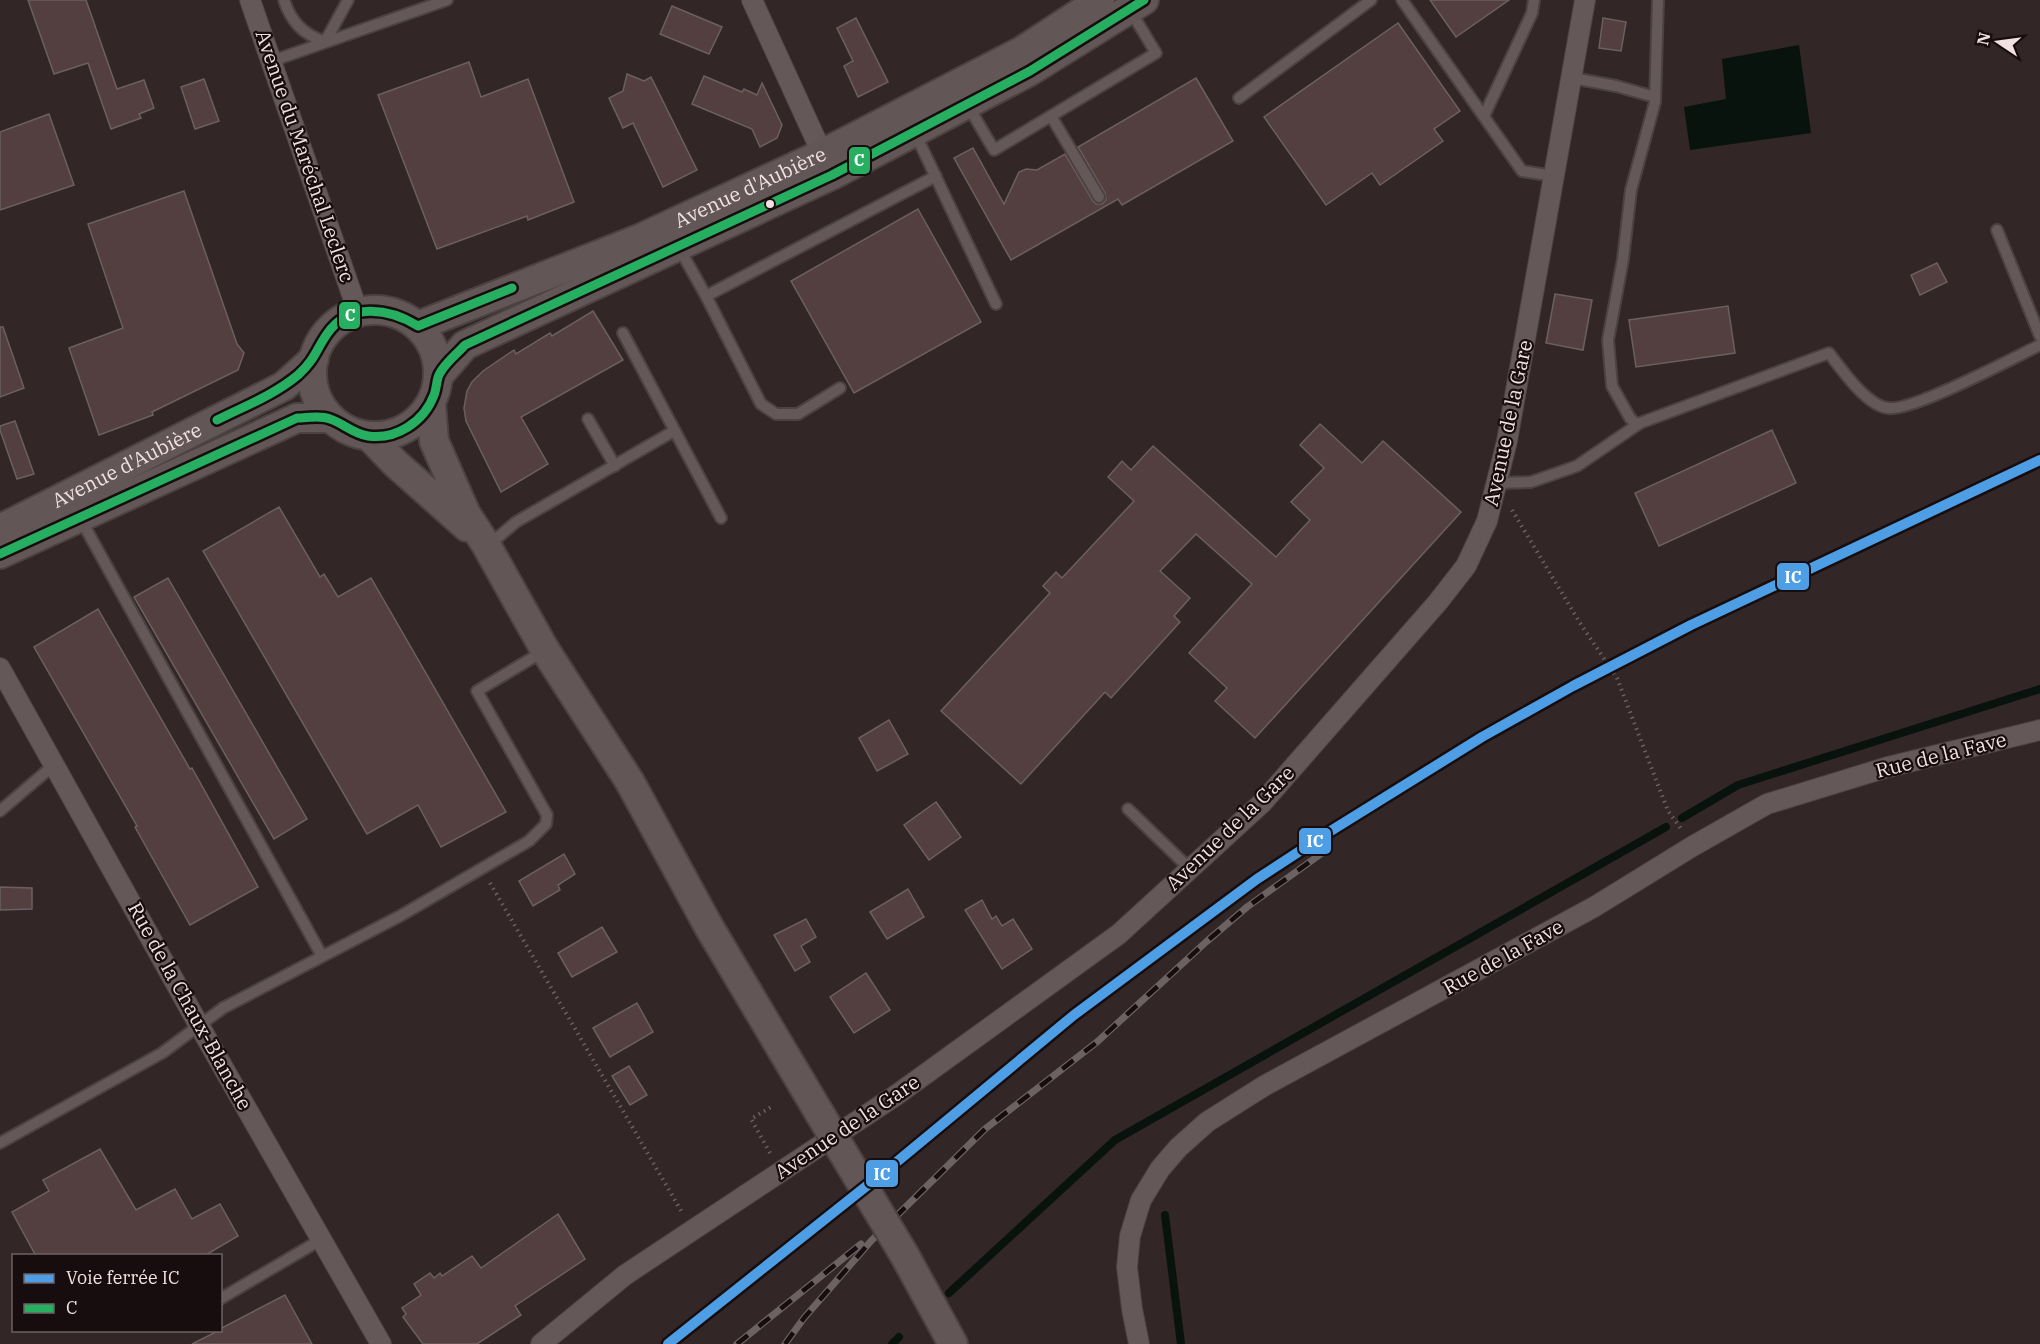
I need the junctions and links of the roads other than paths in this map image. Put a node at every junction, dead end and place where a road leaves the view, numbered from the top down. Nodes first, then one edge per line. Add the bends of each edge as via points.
1 (250, 0) edge
2 (284, 0) edge
3 (348, 0) edge
4 (447, 0) edge
5 (752, 0) edge
6 (1100, 0) edge
7 (1371, 0) edge
8 (1402, 0) edge
9 (1534, 0) edge
10 (1585, 0) edge
11 (1658, 0) edge
12 (1137, 5) edge
13 (325, 42) junction
14 (272, 61) junction
15 (1572, 78) junction
16 (1655, 97) junction
17 (1239, 98) dead end
18 (967, 104) junction
19 (1052, 116) junction
20 (1484, 116) junction
21 (909, 122) junction
22 (827, 164) junction
23 (936, 176) junction
24 (1554, 176) junction
25 (1099, 196) dead end
26 (1997, 230) dead end
27 (672, 236) junction
28 (705, 296) junction
29 (996, 304) dead end
30 (358, 312) junction
31 (418, 326) junction
32 (623, 333) dead end
33 (2040, 336) edge
34 (2040, 345) edge
35 (314, 359) junction
36 (439, 375) junction
37 (840, 388) dead end
38 (430, 404) junction
39 (331, 418) junction
40 (588, 419) dead end
41 (1637, 425) junction
42 (674, 431) junction
43 (369, 436) junction
44 (615, 466) junction
45 (1497, 483) junction
46 (80, 518) junction
47 (721, 518) dead end
48 (0, 529) edge
49 (485, 543) junction
50 (0, 554) edge
51 (545, 650) junction
52 (0, 668) edge
53 (2040, 730) edge
54 (55, 764) junction
55 (1128, 809) dead end
56 (0, 811) edge
57 (1190, 869) junction
58 (322, 956) junction
59 (200, 1027) junction
60 (0, 1143) edge
61 (322, 1239) junction
62 (222, 1298) edge
63 (381, 1344) edge
64 (541, 1344) edge
65 (953, 1344) edge
66 (1139, 1344) edge

1 - 14 street, Avenue du Maréchal Leclerc
2 - 13 lane via 289,16 311,37
3 - 13 lane
4 - 13 lane
5 - 22 street
6 - 21 main road, Avenue d'Aubière
7 - 17 lane
8 - 20 lane
9 - 20 lane via 1532,13
10 - 15 street, Avenue de la Gare
11 - 16 lane
12 - 18 main road, Avenue d'Aubière via 1030,71
12 - 19 lane via 1156,53
13 - 14 lane
14 - 30 street, Avenue du Maréchal Leclerc
15 - 16 lane
15 - 24 street, Avenue de la Gare
16 - 41 lane via 1631,190 1608,339 1612,386
18 - 19 lane via 994,150
18 - 21 main road, Avenue d'Aubière
19 - 25 lane
20 - 24 lane via 1522,171
21 - 22 main road, Avenue d'Aubière
21 - 23 lane
22 - 27 main road, Avenue d'Aubière
23 - 28 lane
23 - 29 lane
24 - 45 street, Avenue de la Gare
26 - 33 lane
27 - 28 lane
27 - 31 main road, Avenue d'Aubière via 639,239
27 - 36 main road, Avenue d'Aubière via 465,345
28 - 37 lane via 761,404 776,414 798,414
30 - 31 main road via 390,312
30 - 35 main road via 331,328
31 - 36 main road via 433,348
32 - 42 lane
34 - 41 lane via 1917,403 1888,408 1869,399 1829,353
35 - 39 main road via 313,385
35 - 48 main road, Avenue d'Aubière via 284,386
36 - 38 main road
38 - 43 main road via 411,426 384,436
38 - 49 main road via 434,441 466,514
39 - 43 main road via 349,430
39 - 46 main road, Avenue d'Aubière via 297,418
40 - 44 lane
41 - 45 lane via 1577,466 1531,482
42 - 44 lane
42 - 47 lane
43 - 49 main road
44 - 49 lane
45 - 57 street, Avenue de la Gare via 1487,521 1466,566 1438,602 1262,803
46 - 50 main road, Avenue d'Aubière
46 - 58 lane
49 - 51 main road
51 - 58 lane via 477,691 547,815 546,824 529,841
51 - 65 main road, bridge via 630,782 709,927 905,1256
52 - 54 street, Rue de la Chaux-Blanche
53 - 66 street, Rue de la Fave via 1888,767 1767,804 1594,907 1264,1086 1207,1122 1160,1169 1141,1200 1130,1236 1127,1267
54 - 56 lane
54 - 59 street, Rue de la Chaux-Blanche
55 - 57 lane
57 - 64 street, Avenue de la Gare via 1119,934 895,1096 625,1275
58 - 59 lane via 223,1008
59 - 60 lane via 162,1053
59 - 61 street, Rue de la Chaux-Blanche
61 - 62 lane
61 - 63 street, Rue de la Chaux-Blanche

